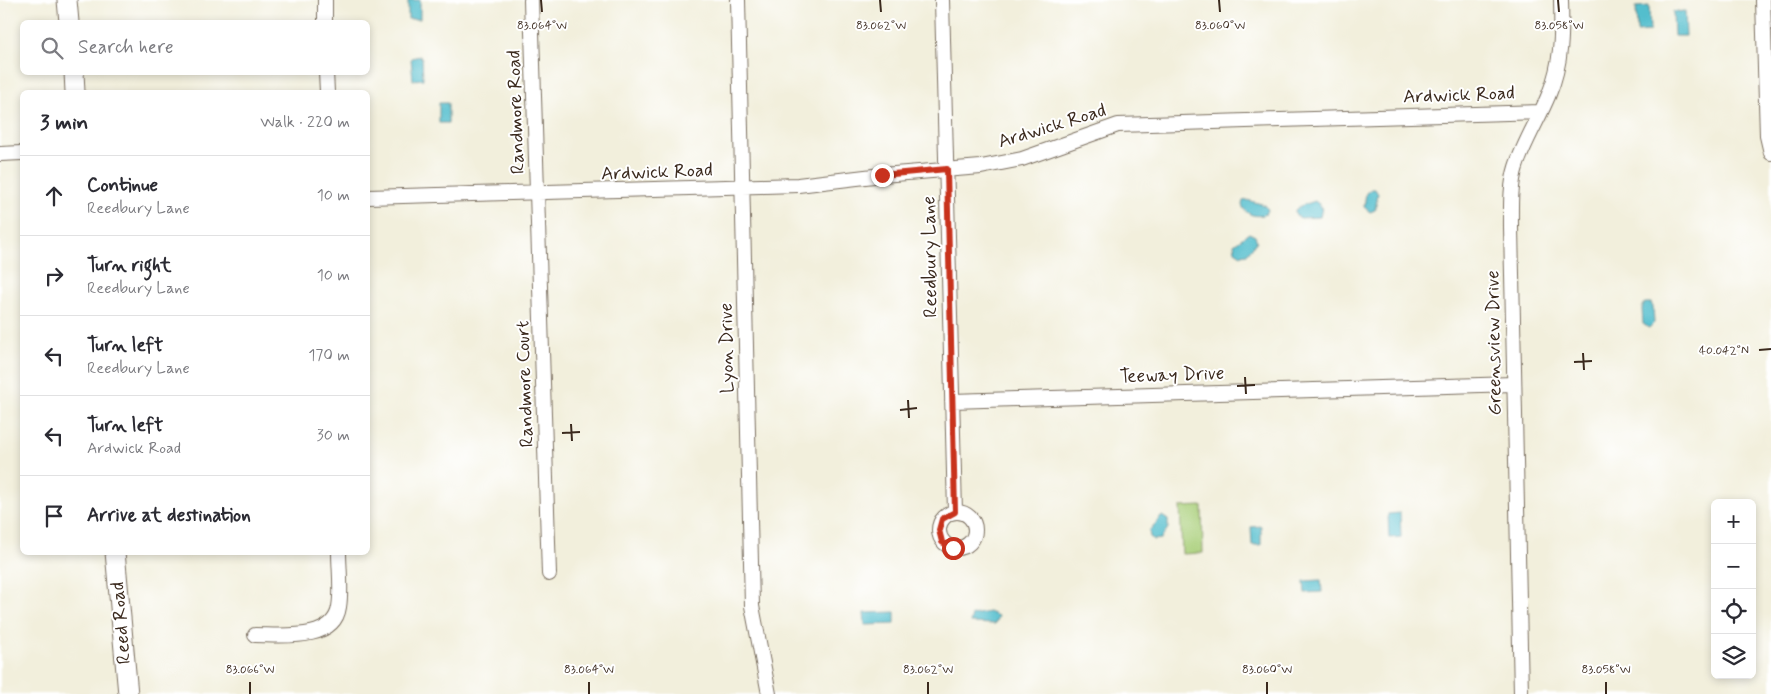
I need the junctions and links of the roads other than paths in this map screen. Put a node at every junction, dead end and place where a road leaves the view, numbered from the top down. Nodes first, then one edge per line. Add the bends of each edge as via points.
1 (67, 0) edge
2 (325, 0) edge
3 (532, 0) edge
4 (738, 0) edge
5 (942, 0) edge
6 (1561, 0) edge
7 (1763, 0) edge
8 (69, 20) edge
9 (325, 20) edge
10 (74, 75) edge
11 (326, 75) edge
12 (75, 90) edge
13 (327, 90) edge
14 (1769, 106) edge
15 (1539, 112) junction
16 (1771, 152) edge
17 (20, 153) edge
18 (0, 154) edge
19 (947, 169) junction
20 (741, 188) junction
21 (538, 194) junction
22 (370, 197) edge
23 (1514, 384) junction
24 (952, 401) junction
25 (955, 512) dead end
26 (115, 555) edge
27 (339, 555) edge
28 (550, 574) dead end
29 (255, 636) dead end
30 (128, 694) edge
31 (769, 694) edge
32 (1521, 694) edge

1 - 8 main road
2 - 9 street
3 - 21 street, Randmore Road
4 - 20 street, Lyon Drive
5 - 19 street, Reedbury Lane
6 - 15 street, Greensview Drive via 1562,47 1549,94
7 - 14 street
10 - 12 main road
11 - 13 street
14 - 16 street via 1767,136
15 - 19 street, Ardwick Road via 1134,123 1106,128 1022,159
15 - 23 street, Greensview Drive via 1512,183
17 - 18 street
19 - 20 street, Ardwick Road
19 - 24 street, Reedbury Lane
20 - 21 street, Ardwick Road
20 - 31 street, Lyon Drive via 752,606
21 - 22 street, Ardwick Road
21 - 28 street, Randmore Court
23 - 24 street, Teeway Drive
23 - 32 street, Greensview Drive
24 - 25 street, Reedbury Lane
26 - 30 main road, Reed Road
27 - 29 street via 339,608 331,624 316,632

